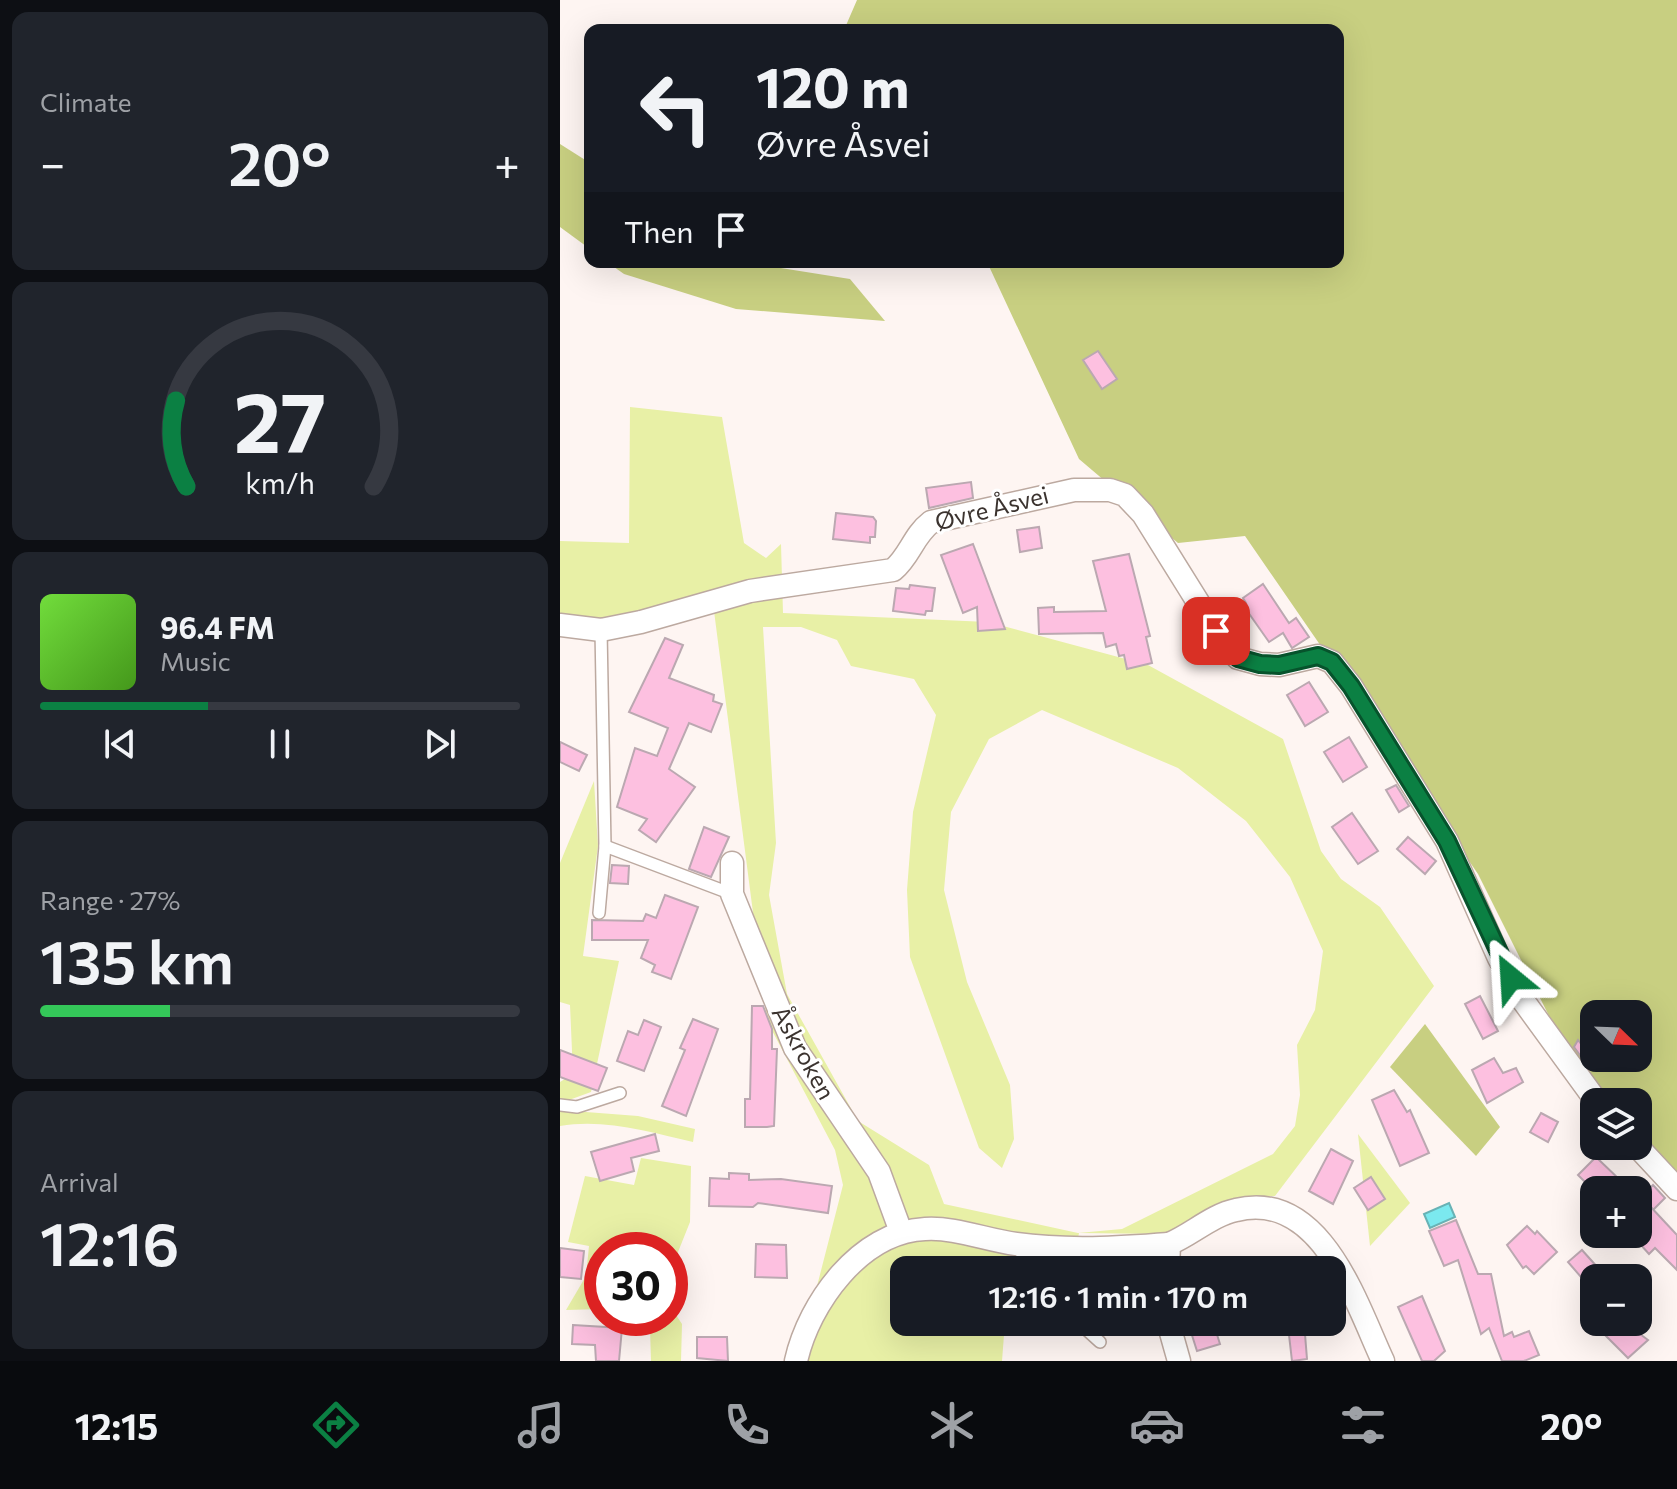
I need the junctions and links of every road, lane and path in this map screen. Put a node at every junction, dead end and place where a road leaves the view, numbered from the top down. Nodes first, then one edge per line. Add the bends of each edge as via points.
1 (560, 625) edge
2 (601, 630) junction
3 (605, 846) junction
4 (732, 863) dead end
5 (732, 894) junction
6 (599, 913) dead end
7 (1587, 1088) edge
8 (620, 1093) dead end
9 (560, 1105) edge
10 (1650, 1160) edge
11 (1677, 1189) edge
12 (901, 1232) junction
13 (1015, 1244) junction
14 (1169, 1244) junction
15 (1024, 1256) edge
16 (1169, 1256) edge
17 (1093, 1336) edge
18 (1172, 1336) edge
19 (1100, 1342) dead end
20 (796, 1361) edge
21 (1179, 1361) edge
22 (1383, 1361) edge

1 - 2 street, Øvre Åsvei
2 - 3 lane
2 - 7 street, Øvre Åsvei via 750,591 893,570 904,561 917,533 931,522 1074,490 1125,495 1238,658 1279,665 1318,656 1332,662 1351,686 1447,841 1522,999
3 - 5 lane
3 - 6 lane
4 - 5 street, Åskroken
5 - 12 street, Åskroken via 795,1048 879,1172
8 - 9 lane via 577,1107
10 - 11 street
12 - 13 street via 938,1229
12 - 20 street via 859,1258 826,1289
13 - 14 street
13 - 15 lane
14 - 16 street
14 - 22 street via 1235,1210 1265,1209 1291,1217 1330,1252
17 - 19 lane
18 - 21 street

